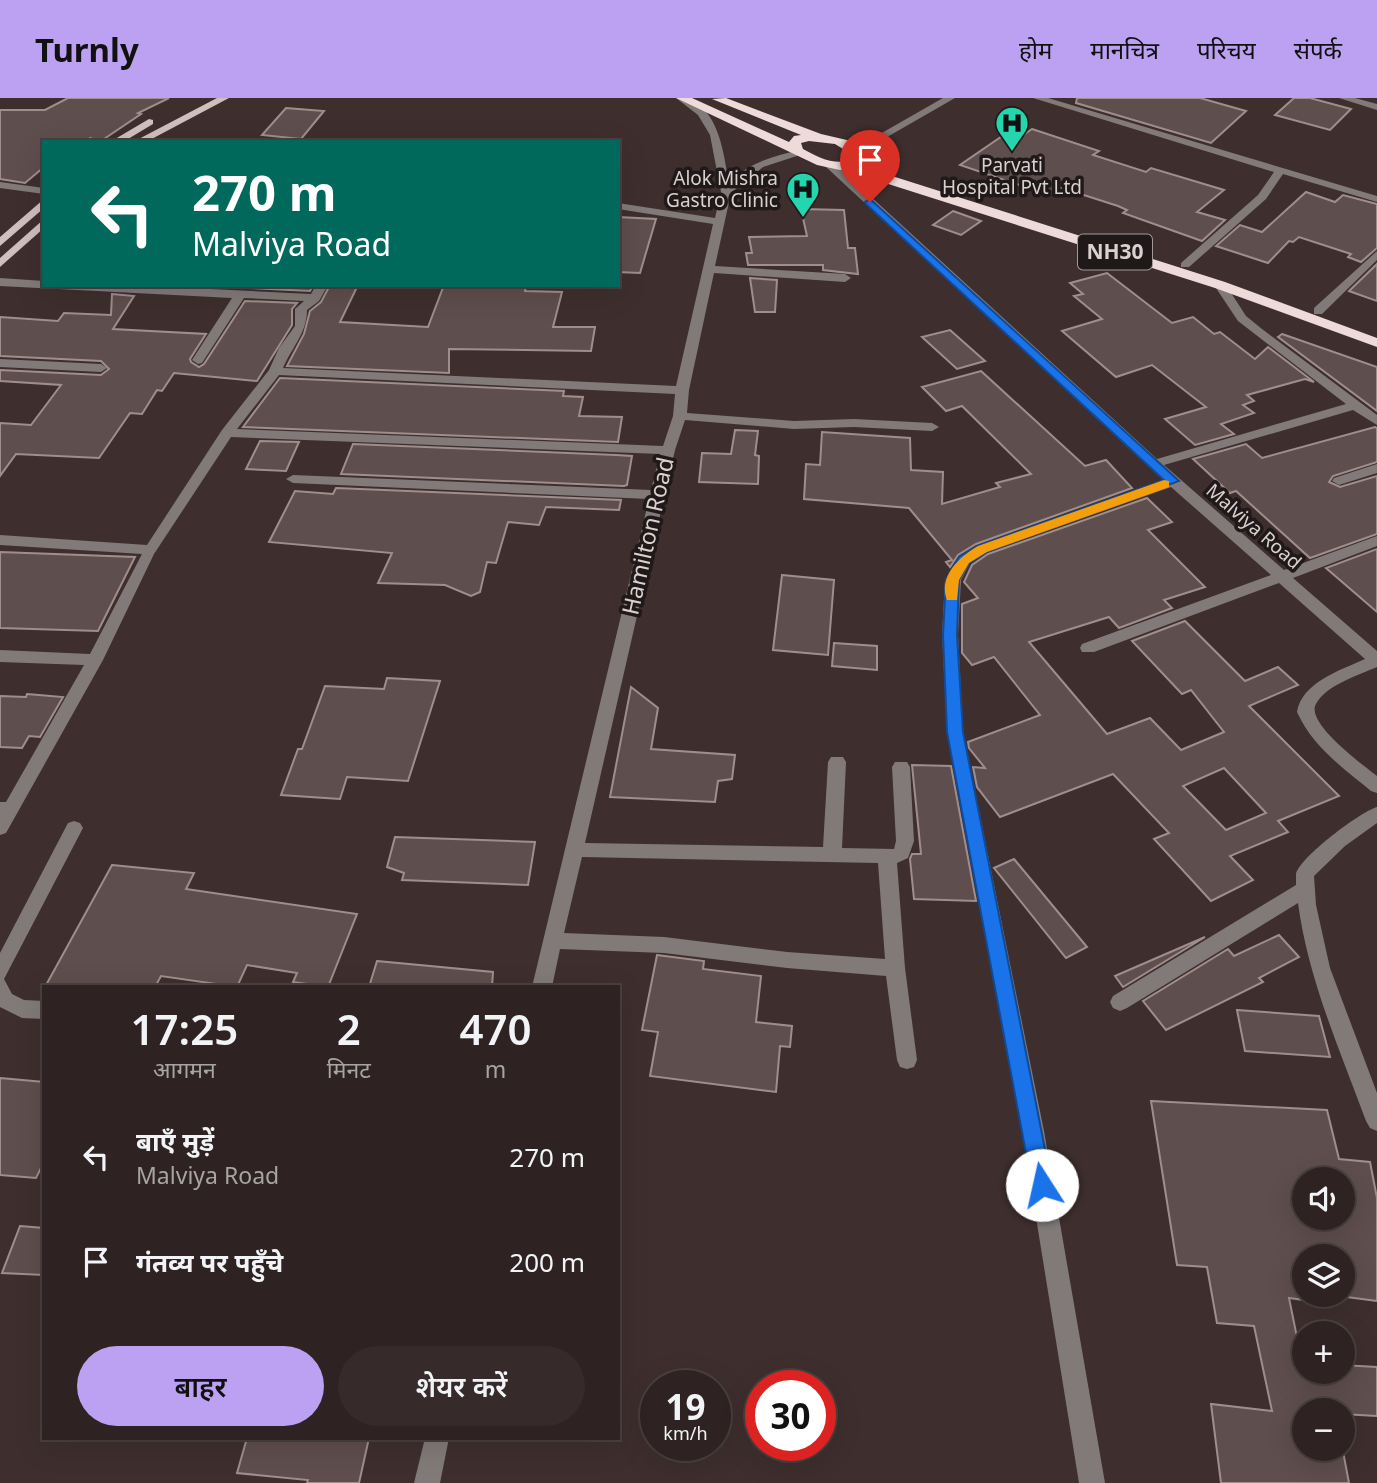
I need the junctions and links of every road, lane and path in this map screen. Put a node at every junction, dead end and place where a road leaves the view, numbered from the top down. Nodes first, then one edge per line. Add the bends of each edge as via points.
1 (199, 98) edge
2 (224, 98) edge
3 (682, 98) edge
4 (716, 98) edge
5 (950, 98) edge
6 (1038, 98) edge
7 (1344, 98) edge
8 (1358, 100) edge
9 (1377, 107) edge
10 (175, 110) dead end
11 (163, 116) dead end
12 (819, 137) junction
13 (119, 140) edge
14 (142, 140) edge
15 (800, 152) junction
16 (857, 156) junction
17 (888, 163) dead end
18 (829, 164) junction
19 (1281, 170) junction
20 (914, 172) dead end
21 (0, 184) edge
22 (42, 191) edge
23 (726, 192) junction
24 (1377, 199) edge
25 (42, 204) edge
26 (620, 206) edge
27 (721, 222) junction
28 (42, 225) edge
29 (0, 243) edge
30 (1377, 254) edge
31 (0, 264) edge
32 (1185, 265) junction
33 (710, 270) junction
34 (845, 278) dead end
35 (0, 282) edge
36 (42, 285) edge
37 (1220, 285) junction
38 (98, 287) edge
39 (318, 291) edge
40 (241, 293) junction
41 (1318, 311) junction
42 (1377, 332) edge
43 (1377, 343) edge
44 (198, 360) dead end
45 (0, 363) edge
46 (102, 368) dead end
47 (275, 371) junction
48 (682, 390) junction
49 (1348, 408) dead end
50 (680, 416) junction
51 (1377, 421) edge
52 (932, 427) dead end
53 (227, 433) junction
54 (668, 450) junction
55 (1154, 464) junction
56 (1377, 468) edge
57 (293, 479) dead end
58 (1173, 481) junction
59 (1339, 481) dead end
60 (658, 495) junction
61 (0, 540) edge
62 (1377, 541) edge
63 (148, 556) dead end
64 (1282, 576) junction
65 (1088, 648) dead end
66 (1374, 653) edge
67 (0, 656) edge
68 (95, 660) junction
69 (837, 762) dead end
70 (901, 767) dead end
71 (1377, 786) edge
72 (5, 809) edge
73 (1377, 814) edge
74 (0, 828) edge
75 (74, 828) dead end
76 (575, 850) junction
77 (832, 856) junction
78 (887, 858) junction
79 (1305, 889) junction
80 (553, 941) junction
81 (895, 968) junction
82 (0, 972) edge
83 (542, 985) edge
84 (0, 986) edge
85 (1120, 1002) dead end
86 (42, 1010) edge
87 (907, 1060) dead end
88 (1377, 1121) edge
89 (437, 1440) edge
90 (427, 1483) edge
91 (1092, 1483) edge

1 - 10 main road
2 - 14 main road
3 - 15 highway
3 - 23 street, Hamilton Road via 702,113 715,135
4 - 12 highway
5 - 16 street
6 - 19 street
7 - 8 street
8 - 9 street
11 - 13 main road
12 - 15 highway via 799,139 795,143
12 - 16 highway
15 - 18 highway
15 - 23 street via 758,164
16 - 17 highway
16 - 18 highway
16 - 37 highway, NH30 via 900,183
18 - 55 street, Malviya Road
19 - 24 street
19 - 32 street via 1262,197
20 - 32 highway, NH30
21 - 22 street
23 - 27 street, Hamilton Road
25 - 29 main road
26 - 27 street
27 - 33 street, Hamilton Road
28 - 31 main road
30 - 41 street
32 - 41 highway, NH30
33 - 34 street
33 - 48 street, Hamilton Road
35 - 36 street
37 - 43 highway, NH30
37 - 51 street via 1242,318 1258,332
38 - 40 street
39 - 40 street
39 - 47 street via 301,309 301,326
40 - 44 street
41 - 42 highway, NH30
45 - 46 street
47 - 48 street
47 - 53 street
48 - 50 street, Hamilton Road
49 - 55 street
50 - 52 street via 794,425 853,422
50 - 54 street, Hamilton Road
53 - 54 street
53 - 61 street via 151,550
54 - 60 street, Hamilton Road
55 - 58 street, Malviya Road
56 - 59 street
57 - 60 street
58 - 64 street, Malviya Road
58 - 91 street via 982,549 964,560 953,580 950,635 955,732 1033,1131
60 - 76 street, Hamilton Road
62 - 64 street
63 - 68 street
64 - 65 street
64 - 66 street, Malviya Road
66 - 71 street via 1320,690 1304,713 1310,727
67 - 68 street
68 - 72 street
69 - 77 street
70 - 78 street via 904,849
72 - 74 street
73 - 79 street via 1330,846 1306,874
75 - 82 street
76 - 77 street
76 - 80 street, Hamilton Road
77 - 78 street
78 - 81 street
79 - 85 street
79 - 88 street via 1320,964
80 - 81 street via 664,945
80 - 83 street, Hamilton Road
81 - 87 street
84 - 86 street via 3,999 22,1009
89 - 90 street

